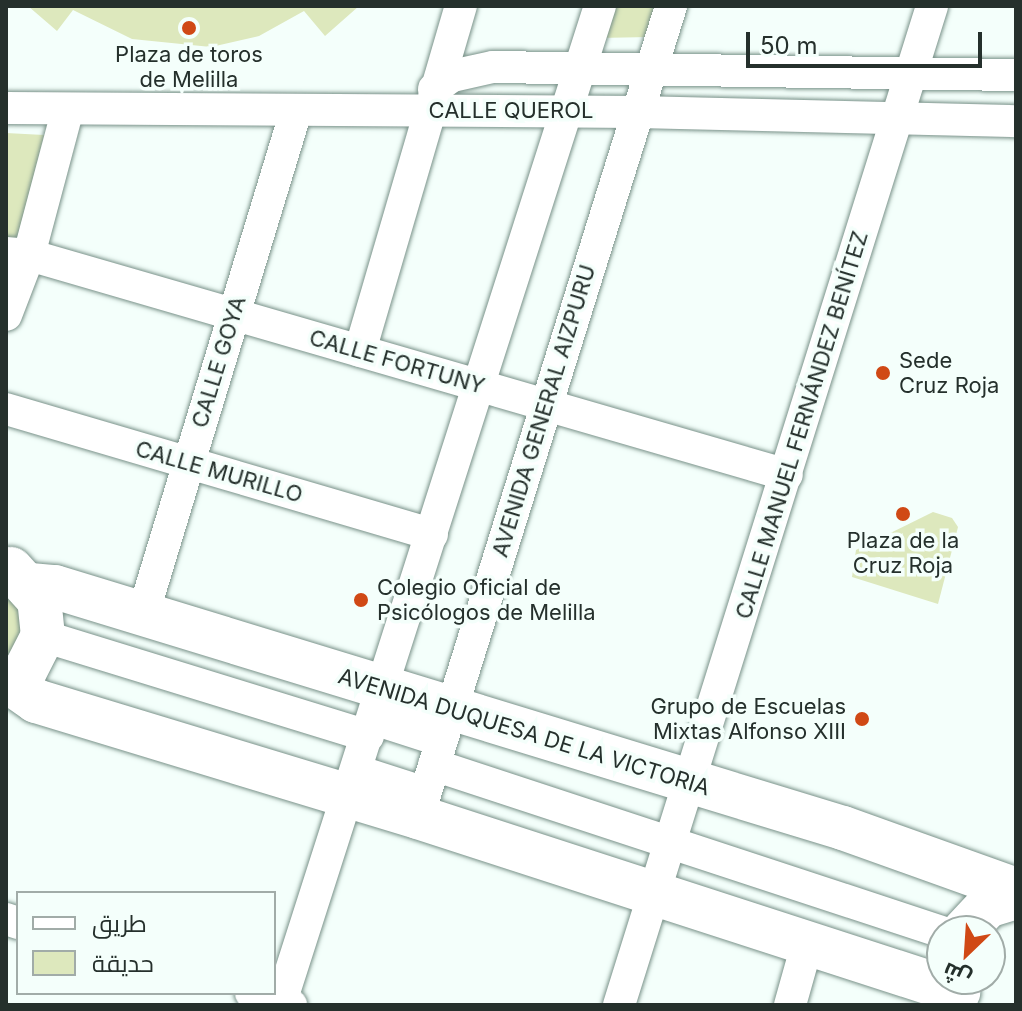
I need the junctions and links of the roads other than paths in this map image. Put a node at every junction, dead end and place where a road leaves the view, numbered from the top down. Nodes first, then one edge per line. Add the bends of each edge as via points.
1 (461, 6) edge
2 (600, 6) edge
3 (671, 6) edge
4 (932, 6) edge
5 (581, 66) junction
6 (652, 67) junction
7 (911, 73) junction
8 (1016, 75) edge
9 (431, 100) junction
10 (6, 108) edge
11 (296, 111) junction
12 (67, 112) junction
13 (566, 112) junction
14 (638, 112) junction
15 (896, 121) junction
16 (1016, 121) edge
17 (18, 254) edge
18 (233, 314) junction
19 (6, 315) edge
20 (360, 351) junction
21 (479, 386) junction
22 (546, 405) junction
23 (6, 409) edge
24 (188, 463) junction
25 (787, 475) junction
26 (432, 534) junction
27 (18, 576) edge
28 (143, 614) junction
29 (43, 636) junction
30 (7, 683) edge
31 (375, 714) junction
32 (434, 765) junction
33 (353, 783) junction
34 (691, 783) junction
35 (672, 844) junction
36 (1016, 890) edge
37 (656, 893) junction
38 (1016, 897) edge
39 (979, 915) edge
40 (926, 927) edge
41 (808, 941) junction
42 (926, 981) edge
43 (257, 995) edge
44 (284, 1004) edge
45 (619, 1005) edge
46 (790, 1005) edge

1 - 9 street
2 - 5 street
3 - 6 street, AVENIDA GENERAL AIZPURU
4 - 7 street, CALLE MANUEL FERNÁNDEZ BENÍTEZ
5 - 6 street, CALLE QUEROL
5 - 9 street, CALLE QUEROL via 493,67 452,76
5 - 13 street
6 - 7 street, CALLE QUEROL
6 - 14 street, AVENIDA GENERAL AIZPURU
7 - 8 street, CALLE QUEROL
7 - 15 street, CALLE MANUEL FERNÁNDEZ BENÍTEZ
9 - 11 street, CALLE QUEROL
9 - 13 street, CALLE QUEROL
9 - 20 street
10 - 12 street, CALLE QUEROL
11 - 12 street, CALLE QUEROL
11 - 18 street, CALLE GOYA
12 - 17 street
13 - 14 street, CALLE QUEROL
13 - 21 street
14 - 15 street, CALLE QUEROL
14 - 22 street, AVENIDA GENERAL AIZPURU
15 - 16 street, CALLE QUEROL
15 - 25 street, CALLE MANUEL FERNÁNDEZ BENÍTEZ
17 - 18 street, CALLE FORTUNY
17 - 19 street
18 - 20 street, CALLE FORTUNY
18 - 24 street, CALLE GOYA
20 - 21 street, CALLE FORTUNY
21 - 22 street, CALLE FORTUNY
21 - 26 street
22 - 25 street, CALLE FORTUNY
22 - 32 street, AVENIDA GENERAL AIZPURU
23 - 24 street, CALLE MURILLO
24 - 26 street, CALLE MURILLO
24 - 28 street, CALLE GOYA
25 - 34 street, CALLE MANUEL FERNÁNDEZ BENÍTEZ
26 - 31 street
27 - 28 main road, AVENIDA DUQUESA DE LA VICTORIA
27 - 29 main road via 44,618
28 - 31 main road, AVENIDA DUQUESA DE LA VICTORIA
29 - 30 main road via 25,671
29 - 31 street
30 - 33 main road, AVENIDA DUQUESA DE LA VICTORIA via 36,701
31 - 32 main road, AVENIDA DUQUESA DE LA VICTORIA
31 - 33 street
32 - 33 main road, AVENIDA DUQUESA DE LA VICTORIA
32 - 34 main road, AVENIDA DUQUESA DE LA VICTORIA
32 - 35 street
32 - 37 main road, AVENIDA DUQUESA DE LA VICTORIA
33 - 44 street
34 - 35 street, CALLE MANUEL FERNÁNDEZ BENÍTEZ
34 - 36 main road, AVENIDA DUQUESA DE LA VICTORIA via 923,854
35 - 37 street, CALLE MANUEL FERNÁNDEZ BENÍTEZ
35 - 40 street
37 - 41 main road, AVENIDA DUQUESA DE LA VICTORIA
37 - 45 street, CALLE MANUEL FERNÁNDEZ BENÍTEZ
38 - 39 main road via 987,906
41 - 42 main road, AVENIDA DUQUESA DE LA VICTORIA
41 - 46 street
43 - 44 street

